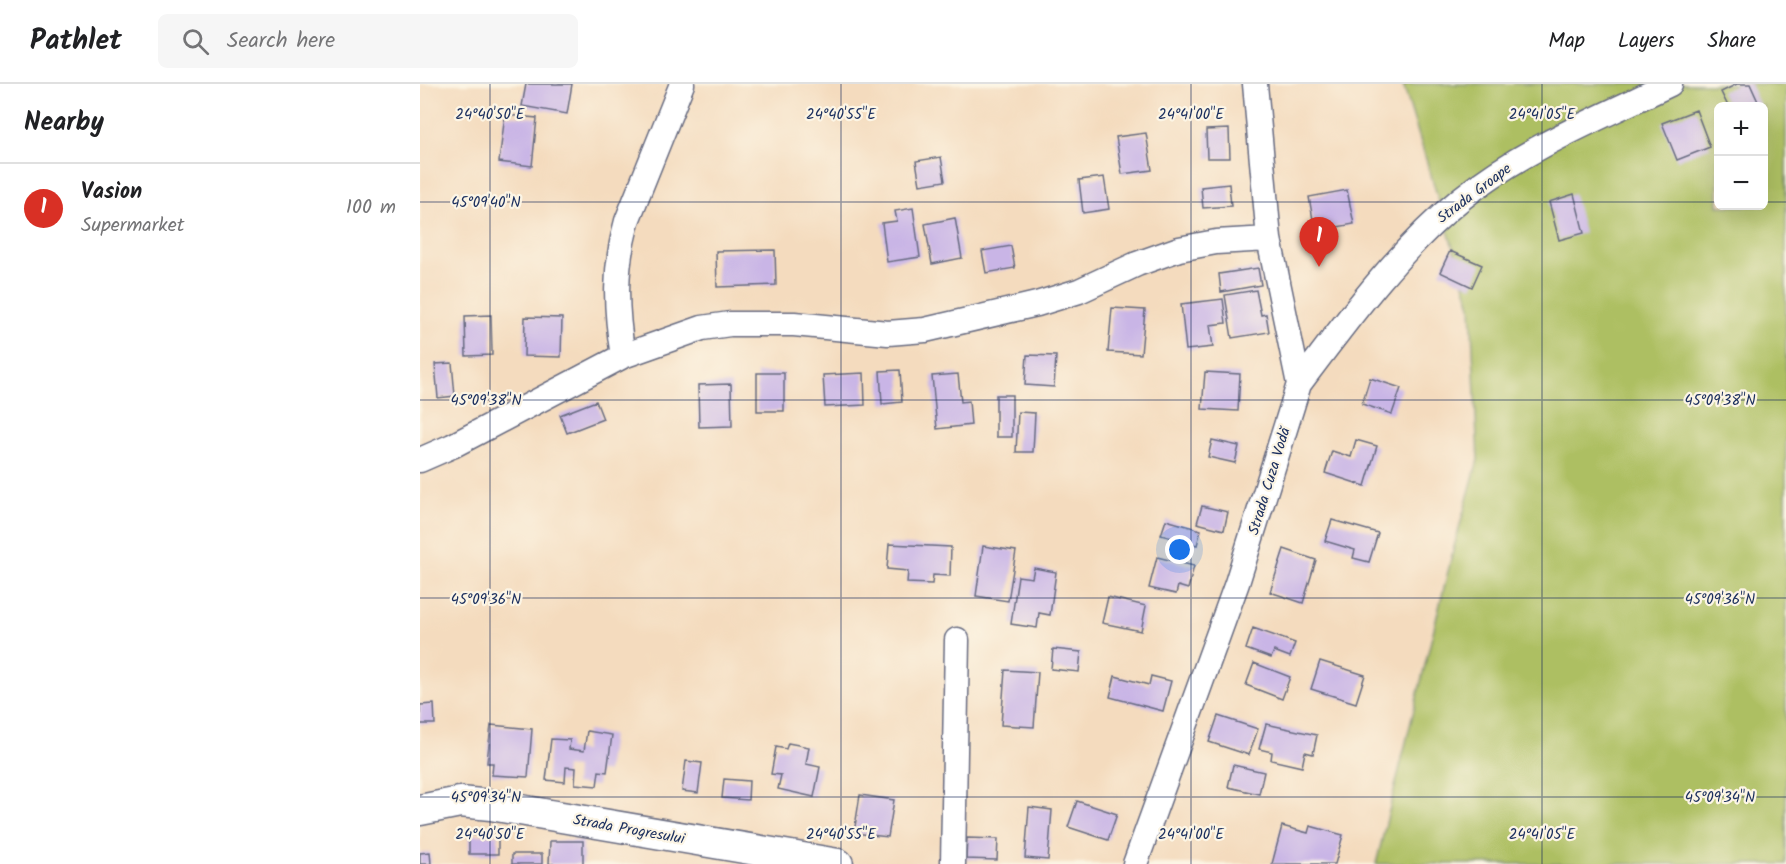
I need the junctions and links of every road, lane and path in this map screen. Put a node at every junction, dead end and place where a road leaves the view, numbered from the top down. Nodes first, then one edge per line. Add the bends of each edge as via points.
1 (682, 84) edge
2 (1255, 84) edge
3 (1670, 84) edge
4 (1269, 239) junction
5 (623, 356) junction
6 (1299, 384) junction
7 (420, 459) edge
8 (957, 640) dead end
9 (420, 810) edge
10 (838, 864) edge
11 (953, 864) edge
12 (1135, 864) edge

1 - 5 street via 621,244 615,308
2 - 4 street, Strada Cuza Vodă
3 - 6 street, Strada Groape via 1530,153 1462,198 1402,256
4 - 5 street via 1179,249 1047,301 925,330 888,333 794,324 730,324 702,328
4 - 6 street, Strada Cuza Vodă
5 - 7 street
6 - 12 street, Strada Cuza Vodă via 1237,583
8 - 11 street
9 - 10 street, Strada Progresului via 460,802 491,805

